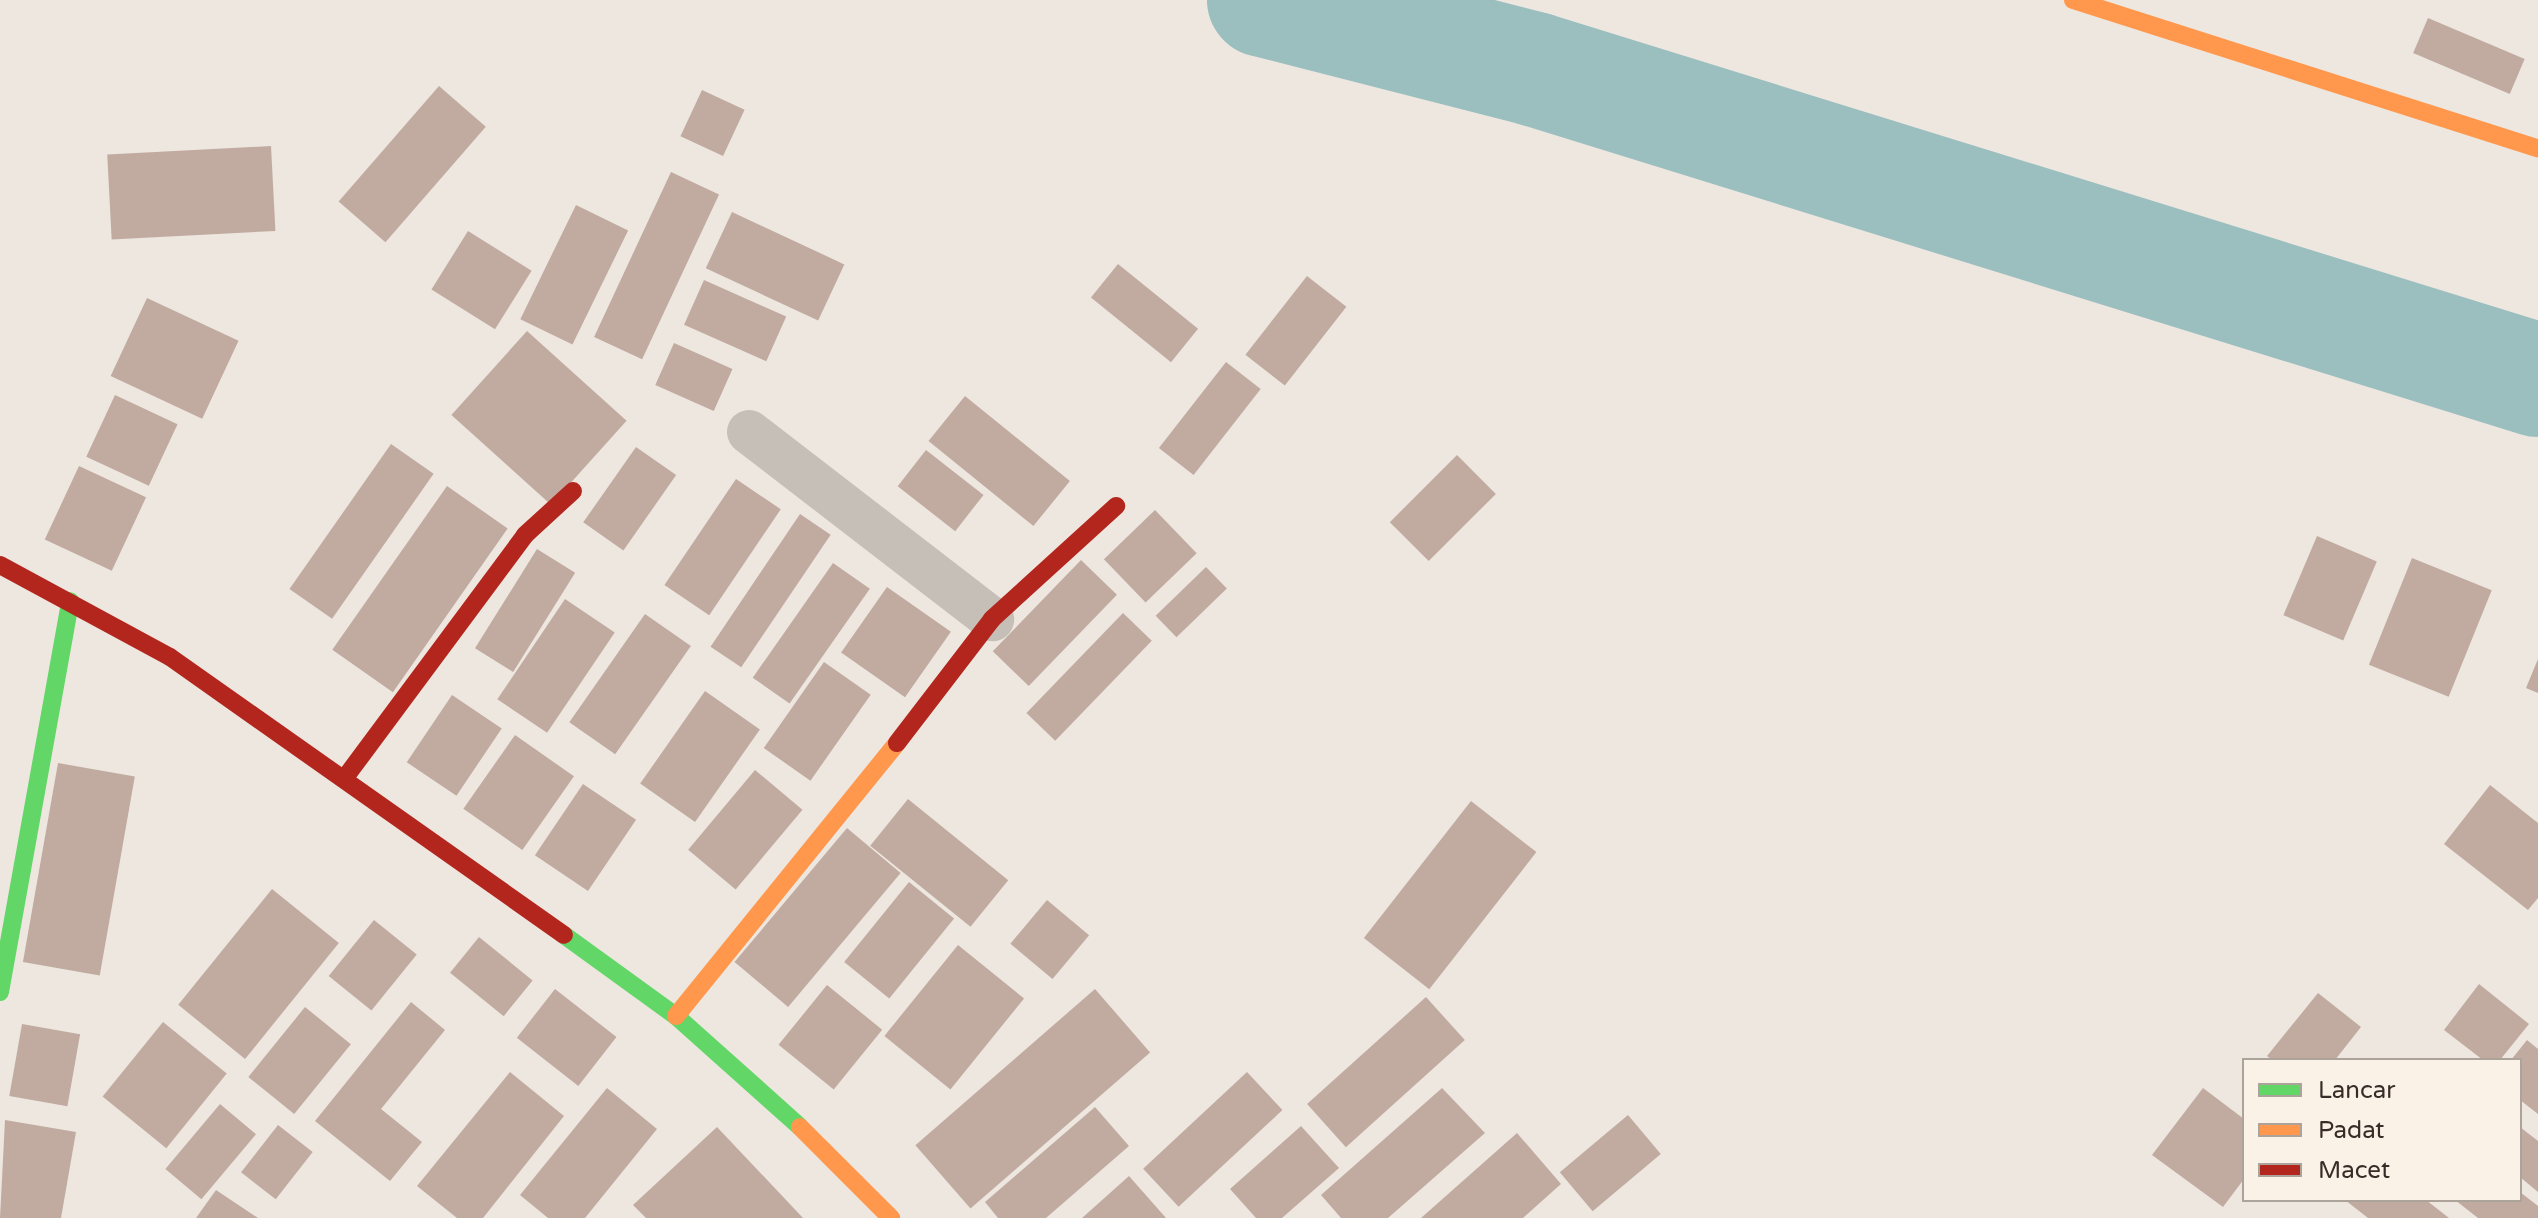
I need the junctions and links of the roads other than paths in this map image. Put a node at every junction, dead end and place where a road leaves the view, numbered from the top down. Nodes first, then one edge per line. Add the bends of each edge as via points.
1 (2073, 0) edge
2 (2538, 148) edge
3 (749, 432) dead end
4 (573, 491) dead end
5 (1116, 506) dead end
6 (0, 565) edge
7 (70, 601) junction
8 (992, 619) junction
9 (347, 775) junction
10 (0, 992) edge
11 (676, 1016) junction
12 (891, 1218) edge

1 - 2 street
3 - 8 street
4 - 9 street via 525,535
5 - 8 street
6 - 7 street
7 - 9 street via 170,657
7 - 10 street
8 - 11 street via 812,854
9 - 11 street
11 - 12 street via 852,1174

